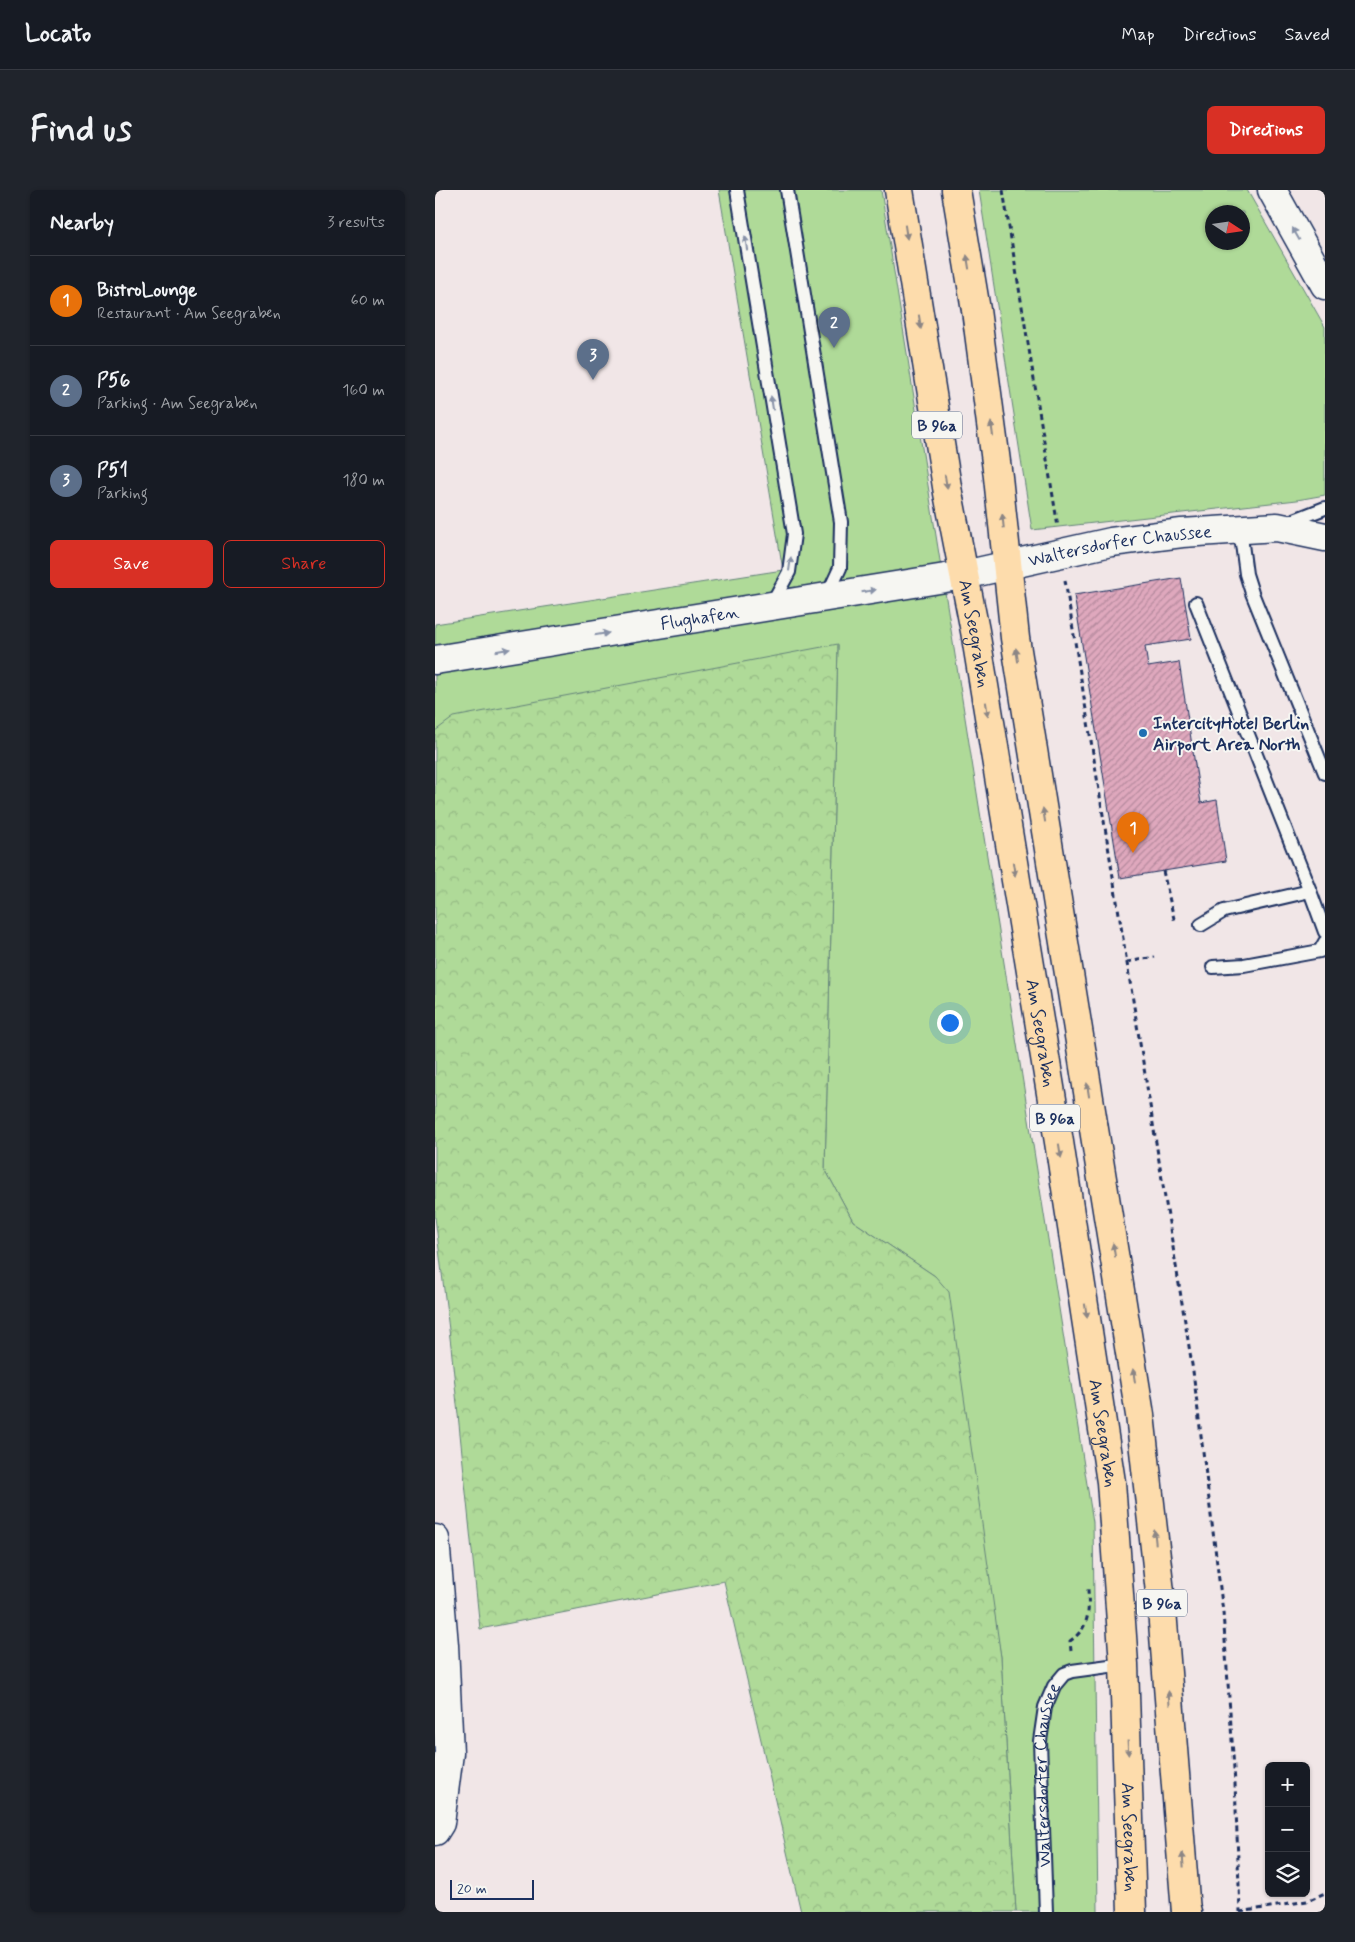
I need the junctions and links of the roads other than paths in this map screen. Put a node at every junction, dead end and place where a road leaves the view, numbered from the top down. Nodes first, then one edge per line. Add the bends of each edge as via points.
1 (737, 190) edge
2 (787, 190) edge
3 (899, 190) edge
4 (956, 190) edge
5 (1272, 190) edge
6 (1325, 285) edge
7 (1325, 508) edge
8 (1277, 527) junction
9 (1240, 529) junction
10 (1325, 537) edge
11 (1007, 566) junction
12 (964, 575) junction
13 (826, 598) junction
14 (1196, 603) dead end
15 (769, 608) junction
16 (435, 660) edge
17 (1325, 773) edge
18 (1310, 891) junction
19 (1201, 925) dead end
20 (1325, 932) edge
21 (1325, 942) edge
22 (1213, 967) dead end
23 (435, 1539) edge
24 (1124, 1664) junction
25 (435, 1831) edge
26 (1187, 1911) edge
27 (1046, 1912) edge
28 (1133, 1912) edge

15 -> 1 lane via 789,572 794,534
2 - 13 lane via 841,522 840,568
3 -> 12 main road, Am Seegraben / B 96a
11 -> 4 main road, B 96a via 998,477
6 -> 5 street
7 - 8 lane, Waltersdorfer Chaussee
8 - 9 street, Waltersdorfer Chaussee
8 - 10 street, Waltersdorfer Chaussee
9 - 11 street, Waltersdorfer Chaussee via 1138,538
9 - 17 lane via 1252,593
11 - 12 street, Waltersdorfer Chaussee
26 -> 11 main road, B 96a via 1161,1600 1140,1415 1015,638
13 -> 12 street, Flughafen
12 -> 24 main road, Am Seegraben / B 96a via 1059,1142 1110,1473
13 - 15 street, Flughafen
14 - 18 lane
16 -> 15 street, Flughafen
18 - 19 lane via 1224,911
18 - 20 lane
21 - 22 lane via 1320,951 1244,965
23 - 25 street via 449,1753 440,1823
24 - 27 lane, Waltersdorfer Chaussee via 1072,1670 1064,1674 1053,1686 1045,1707 1040,1741
24 -> 28 main road, Am Seegraben / B 96a

